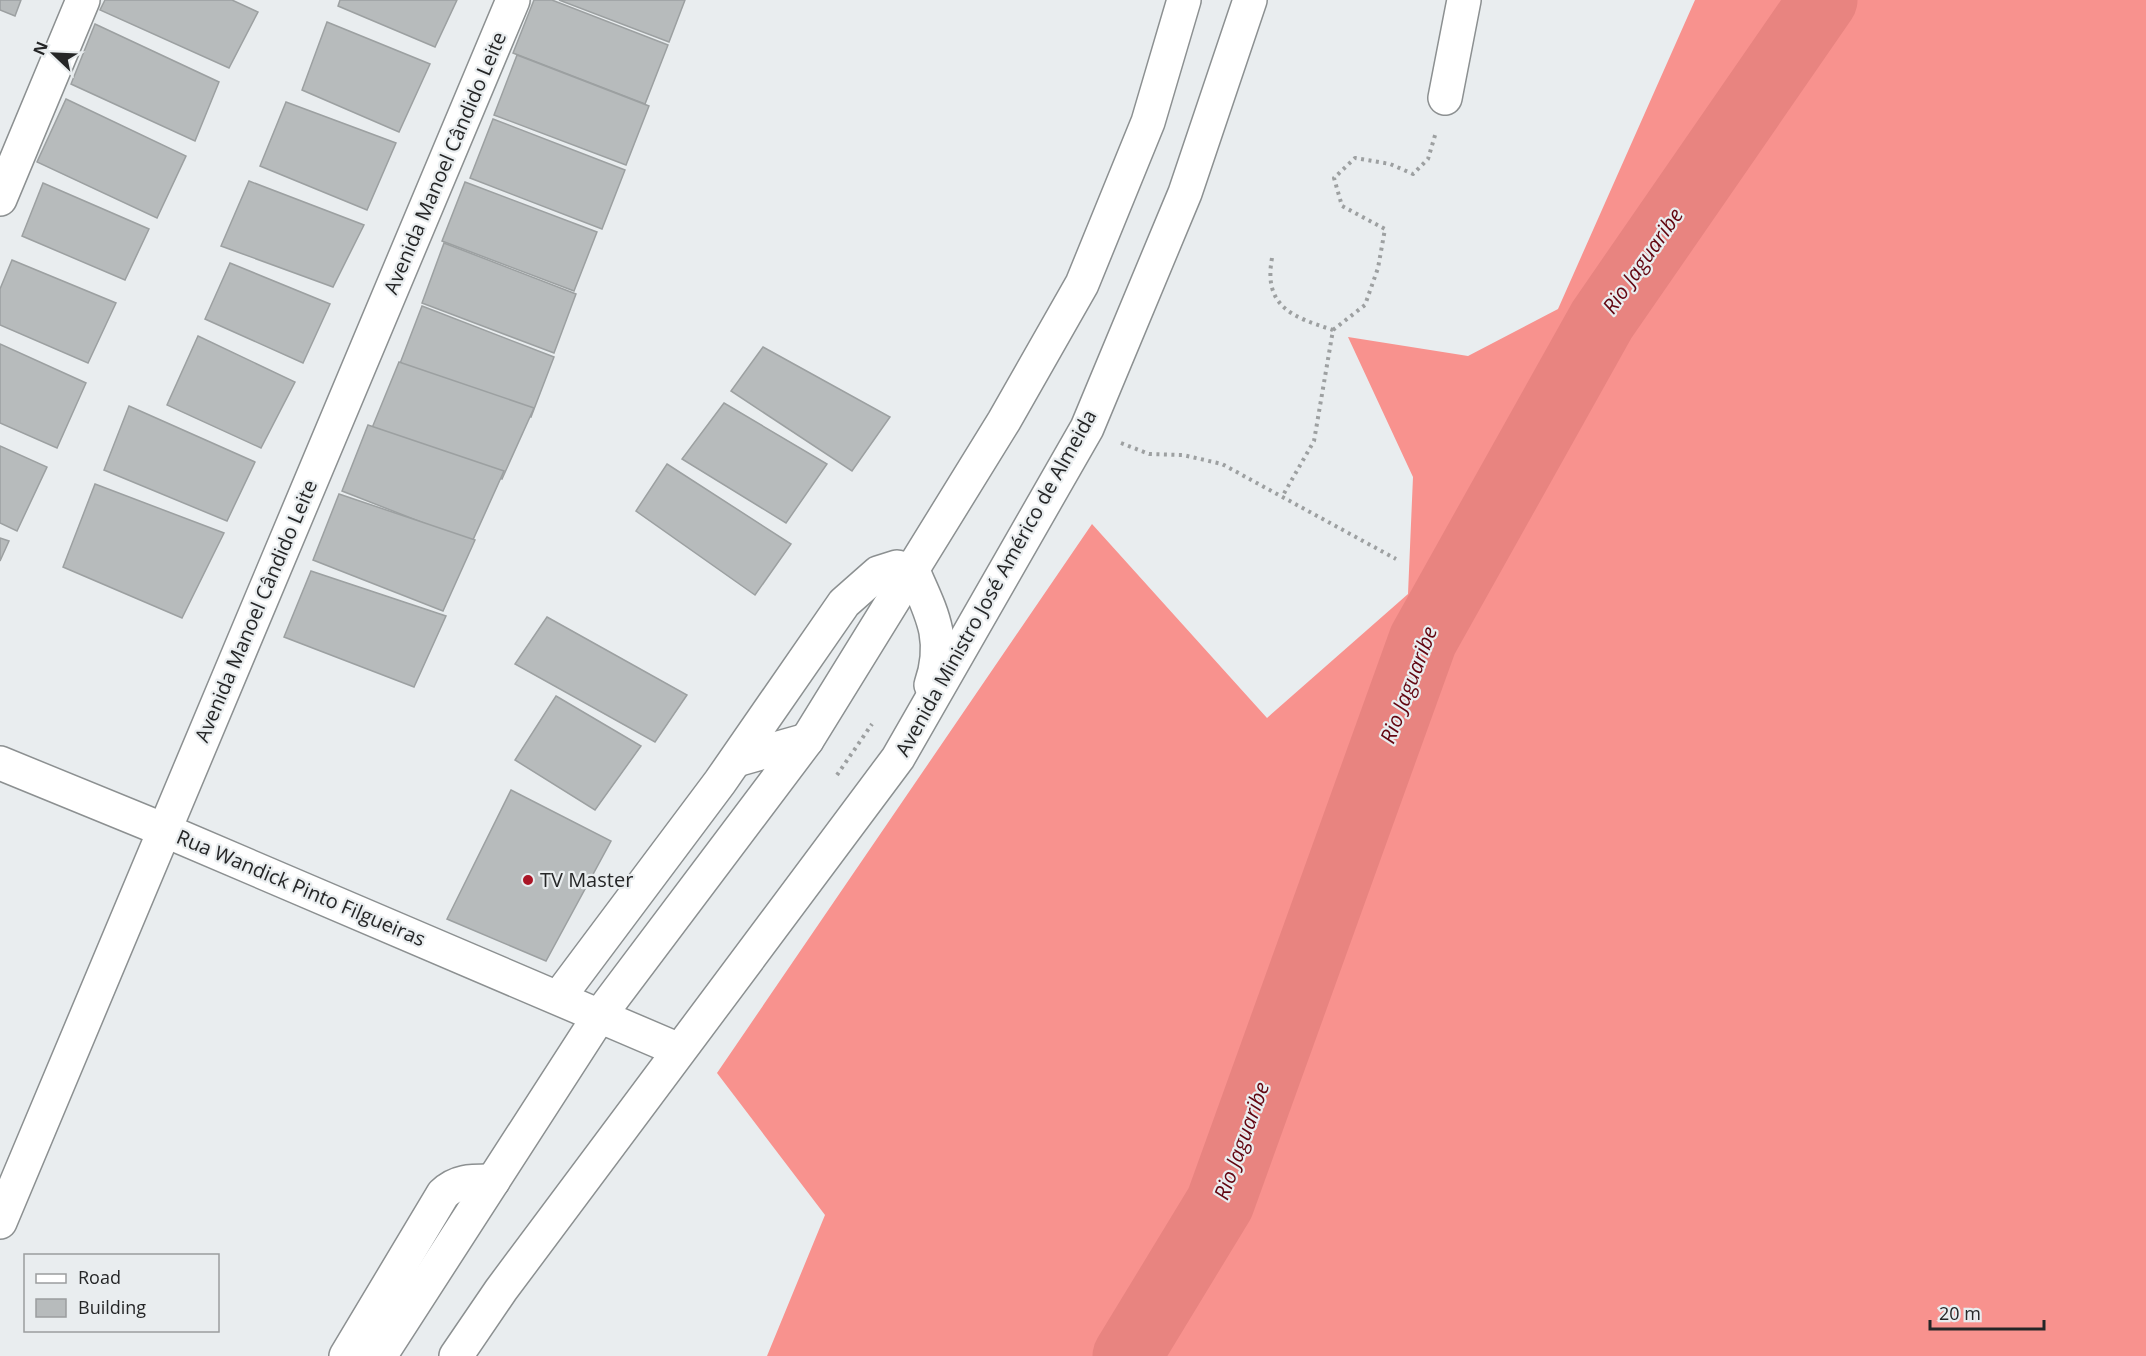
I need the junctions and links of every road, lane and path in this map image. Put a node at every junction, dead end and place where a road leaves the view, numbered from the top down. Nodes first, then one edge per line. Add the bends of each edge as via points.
1 (83, 0) edge
2 (513, 0) edge
3 (1184, 0) edge
4 (1250, 0) edge
5 (1464, 0) edge
6 (1445, 98) joint
7 (0, 199) edge
8 (1272, 258) dead end
9 (1333, 330) junction
10 (1087, 429) junction
11 (1282, 497) junction
12 (1396, 559) dead end
13 (913, 571) junction
14 (807, 740) junction
15 (898, 758) junction
16 (736, 760) junction
17 (0, 763) edge
18 (164, 830) junction
19 (559, 997) junction
20 (600, 1015) junction
21 (679, 1050) junction
22 (493, 1181) junction
23 (0, 1222) edge
24 (346, 1356) edge
25 (380, 1356) edge
26 (456, 1356) edge

1 - 7 main road
2 - 18 main road, Avenida Manoel Cândido Leite
3 - 13 main road via 1148,122 1082,284
4 - 10 main road, Avenida Ministro José Américo de Almeida via 1185,193
5 - 6 main road
6 - 9 path via 1428,159 1413,174 1390,164 1355,158 1334,178 1342,206 1385,229 1365,305
8 - 9 path via 1271,290 1286,312
9 - 11 path via 1314,441
10 - 11 path via 1149,454 1183,455 1222,464
10 - 15 main road, Avenida Ministro José Américo de Almeida
11 - 12 path
13 - 14 main road
13 - 15 main road via 937,630 939,653 932,682
13 - 16 main road via 897,567 878,573 844,603
14 - 16 main road
14 - 20 main road
15 - 21 main road, Avenida Ministro José Américo de Almeida
16 - 19 main road
17 - 18 main road, Rua Wandick Pinto Filgueiras
18 - 19 main road, Rua Wandick Pinto Filgueiras
18 - 23 main road, Avenida Manoel Cândido Leite
19 - 20 main road, Rua Wandick Pinto Filgueiras
20 - 21 main road
20 - 22 main road
21 - 26 main road, Avenida Ministro José Américo de Almeida
22 - 24 main road via 465,1181 442,1194
22 - 25 main road

